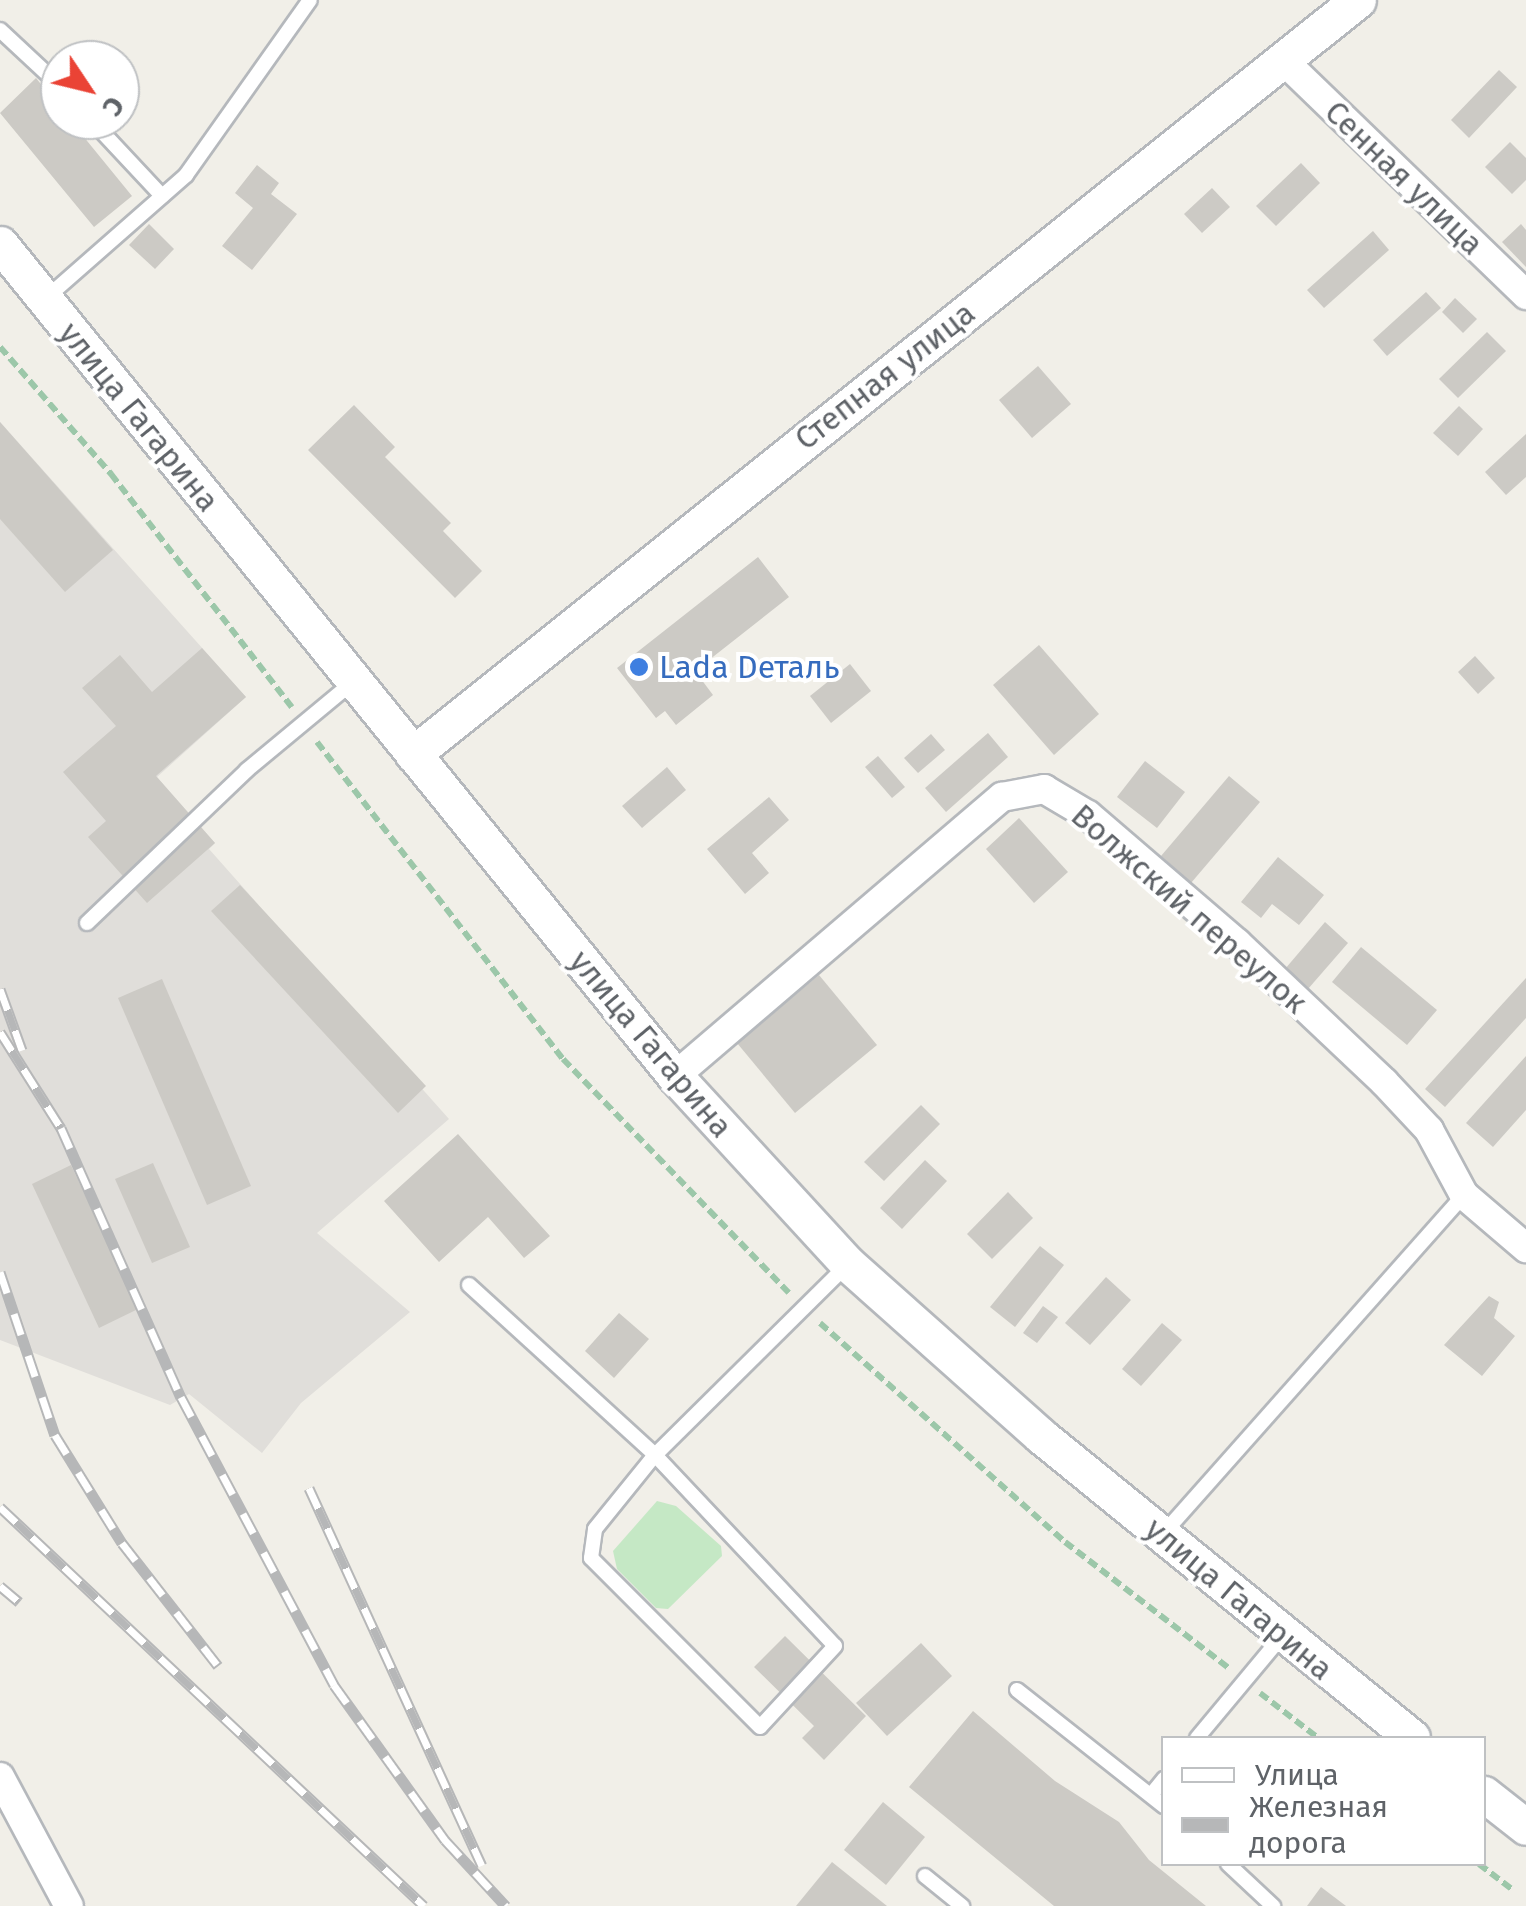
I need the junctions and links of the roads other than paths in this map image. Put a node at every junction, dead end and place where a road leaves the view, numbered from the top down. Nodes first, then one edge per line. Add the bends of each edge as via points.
1 (310, 0) edge
2 (1358, 0) edge
3 (0, 30) edge
4 (1284, 61) junction
5 (40, 67) edge
6 (110, 140) edge
7 (162, 196) junction
8 (0, 244) edge
9 (1526, 295) edge
10 (45, 300) junction
11 (354, 682) junction
12 (413, 754) junction
13 (87, 923) dead end
14 (674, 1076) junction
15 (1464, 1195) junction
16 (1526, 1248) edge
17 (848, 1264) junction
18 (468, 1285) dead end
19 (655, 1456) junction
20 (1162, 1535) junction
21 (1282, 1636) junction
22 (1017, 1690) dead end
23 (1199, 1736) edge
24 (1409, 1736) edge
25 (0, 1777) edge
26 (1161, 1783) edge
27 (1151, 1795) junction
28 (1486, 1796) edge
29 (1161, 1803) edge
30 (1526, 1827) edge
31 (1230, 1866) edge
32 (925, 1876) dead end
33 (69, 1906) edge
34 (962, 1906) edge
35 (1274, 1906) edge

1 - 7 lane via 186,175
2 - 4 street, Степная улица
3 - 5 lane
4 - 9 street, Сенная улица
4 - 12 street, Степная улица
6 - 7 lane
7 - 10 lane
8 - 10 street, улица Гагарина
10 - 11 street, улица Гагарина
11 - 12 street, улица Гагарина
11 - 13 lane
12 - 14 street, улица Гагарина
14 - 15 street, Волжский переулок via 1002,797 1044,789 1088,815 1223,930 1384,1082 1430,1130
14 - 17 street, улица Гагарина
15 - 16 street, Волжский переулок
15 - 20 lane
17 - 19 lane
17 - 20 street, улица Гагарина via 926,1338
18 - 19 lane
19 - 19 lane via 595,1528 591,1558 760,1726 835,1646
20 - 21 street, улица Гагарина
21 - 23 lane
21 - 24 street, улица Гагарина
22 - 27 lane
25 - 33 street
26 - 27 lane
27 - 29 lane
28 - 30 street
31 - 35 lane
32 - 34 lane

